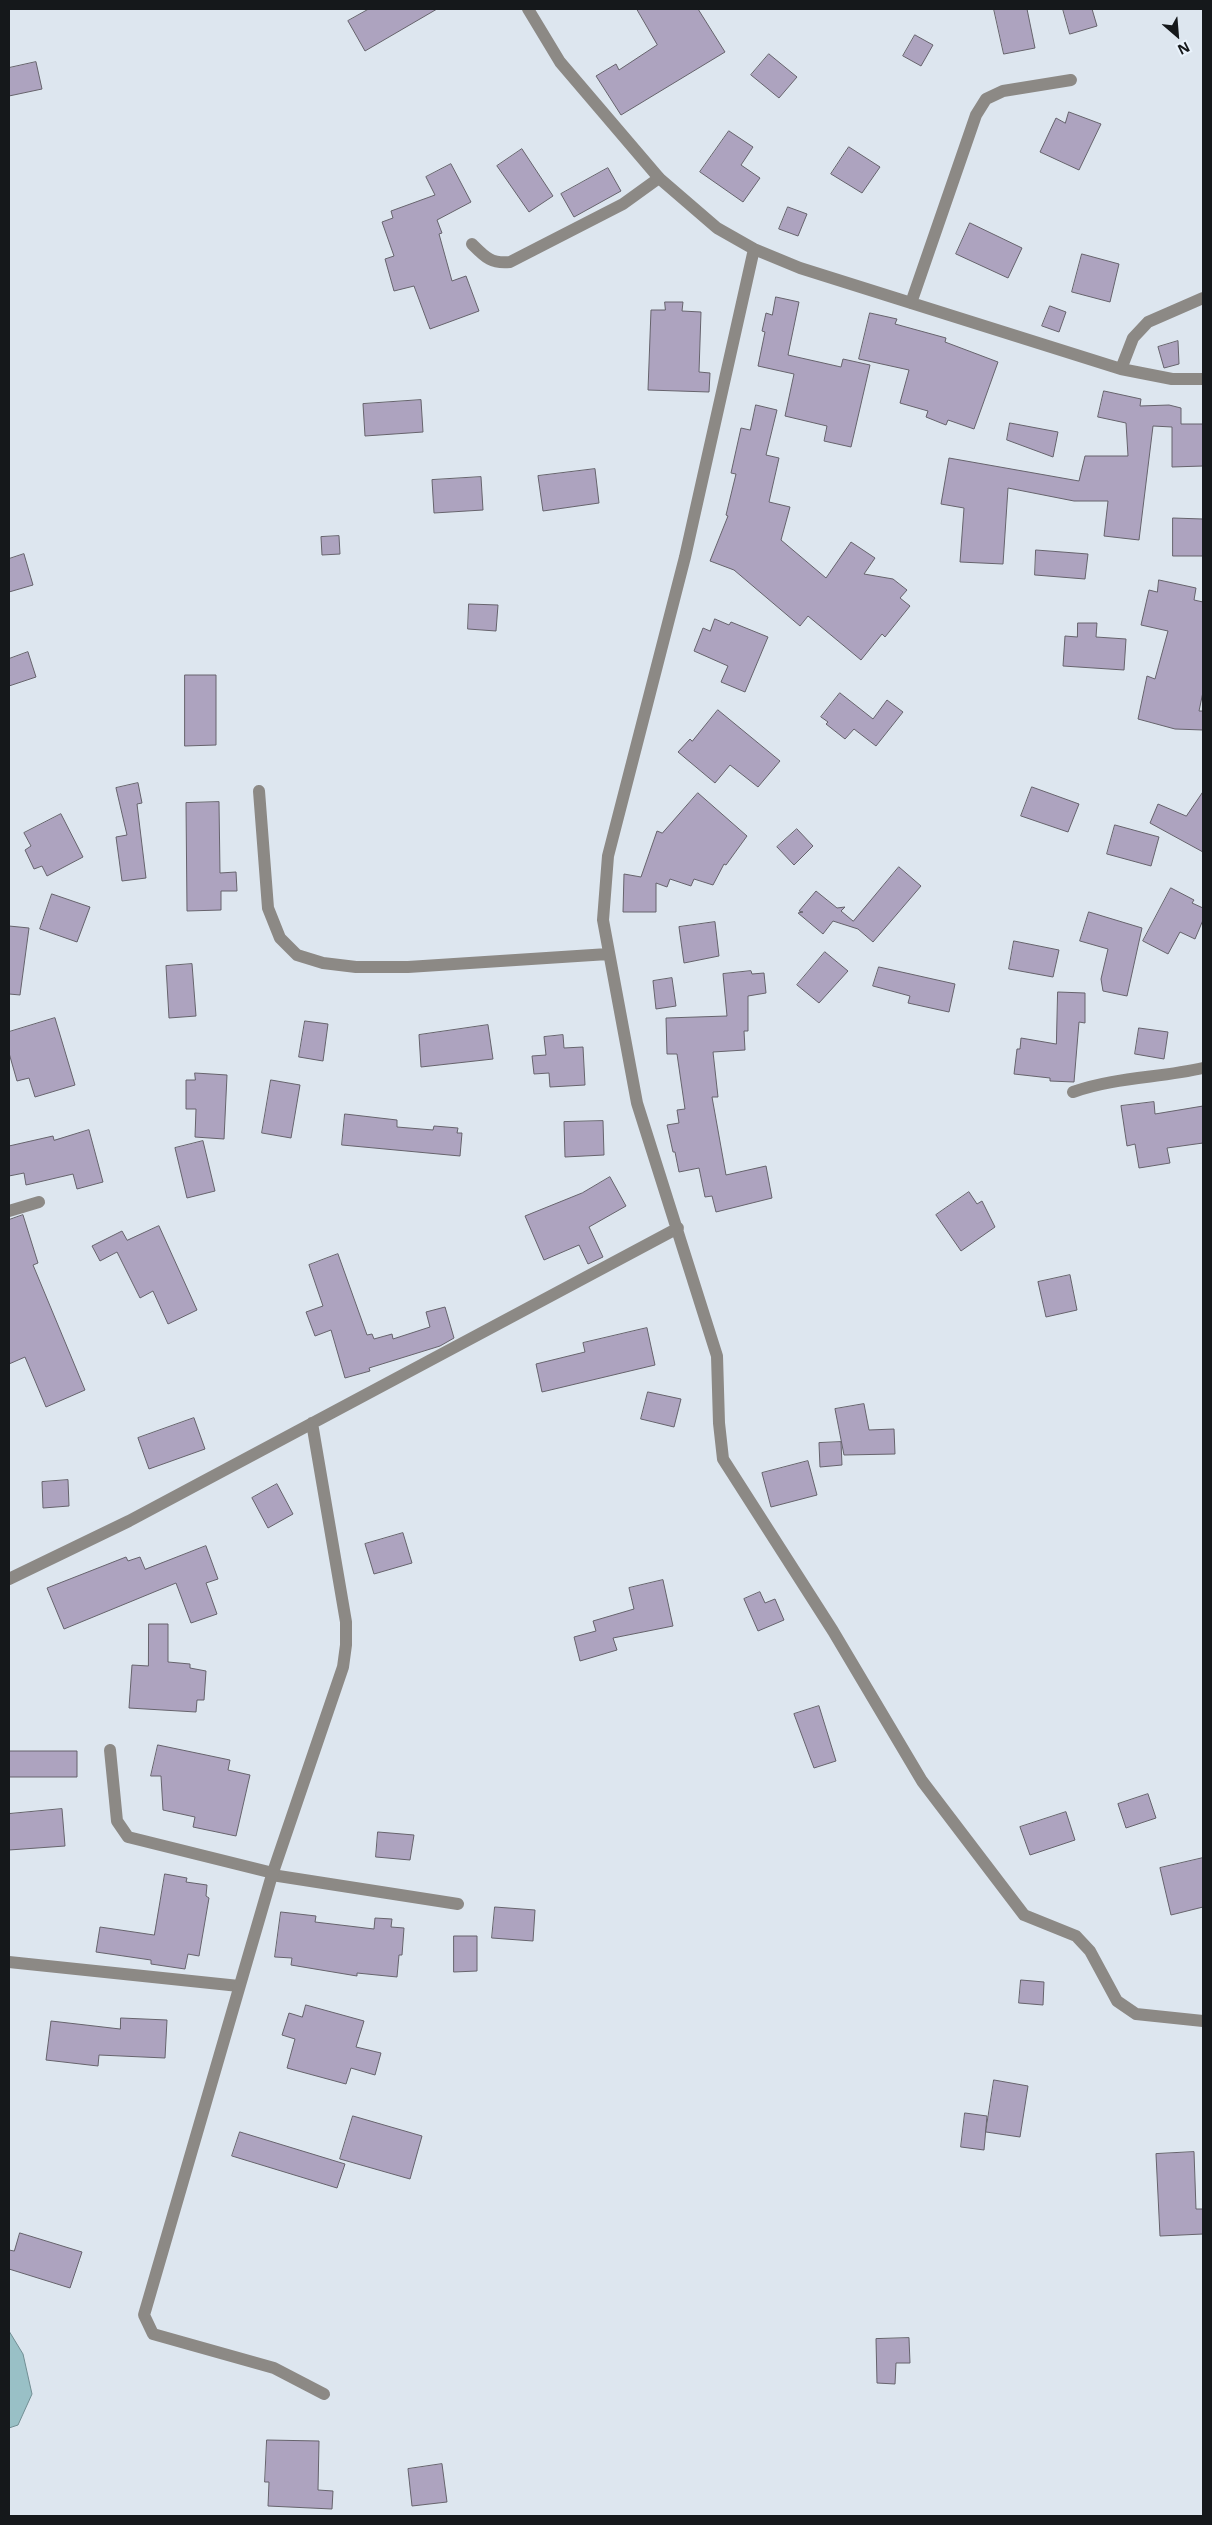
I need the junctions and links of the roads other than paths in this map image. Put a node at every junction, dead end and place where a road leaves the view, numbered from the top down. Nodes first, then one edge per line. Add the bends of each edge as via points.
1 (528, 9) edge
2 (1071, 80) dead end
3 (659, 178) junction
4 (472, 244) dead end
5 (754, 249) junction
6 (1203, 298) edge
7 (911, 303) junction
8 (1121, 369) junction
9 (1203, 382) edge
10 (259, 791) dead end
11 (608, 954) junction
12 (1203, 1068) edge
13 (1073, 1092) dead end
14 (39, 1202) dead end
15 (9, 1211) edge
16 (678, 1228) junction
17 (312, 1423) junction
18 (9, 1579) edge
19 (110, 1750) dead end
20 (272, 1874) junction
21 (458, 1904) dead end
22 (9, 1962) edge
23 (239, 1986) junction
24 (1203, 2021) edge
25 (324, 2394) dead end

1 - 3 street via 560,62
2 - 7 street via 1003,91 986,98 976,115
3 - 4 street via 623,204 510,262 488,260
3 - 5 street via 718,228
5 - 7 street via 800,268
5 - 11 street via 684,557 608,856 603,920
6 - 8 street via 1148,322 1132,338
7 - 8 street
8 - 9 street via 1172,380
10 - 11 street via 268,908 280,938 297,955 339,965 408,968
11 - 16 street via 637,1103
12 - 13 street via 1102,1082
14 - 15 street
16 - 17 street
16 - 24 street via 717,1356 723,1459 833,1631 922,1781 1024,1915 1076,1936 1090,1951 1117,2001 1136,2014
17 - 18 street via 129,1521
17 - 20 street via 346,1622 346,1645 342,1667
19 - 20 street via 116,1821 128,1837
20 - 21 street
20 - 23 street
22 - 23 street
23 - 25 street via 144,2315 153,2334 274,2368

